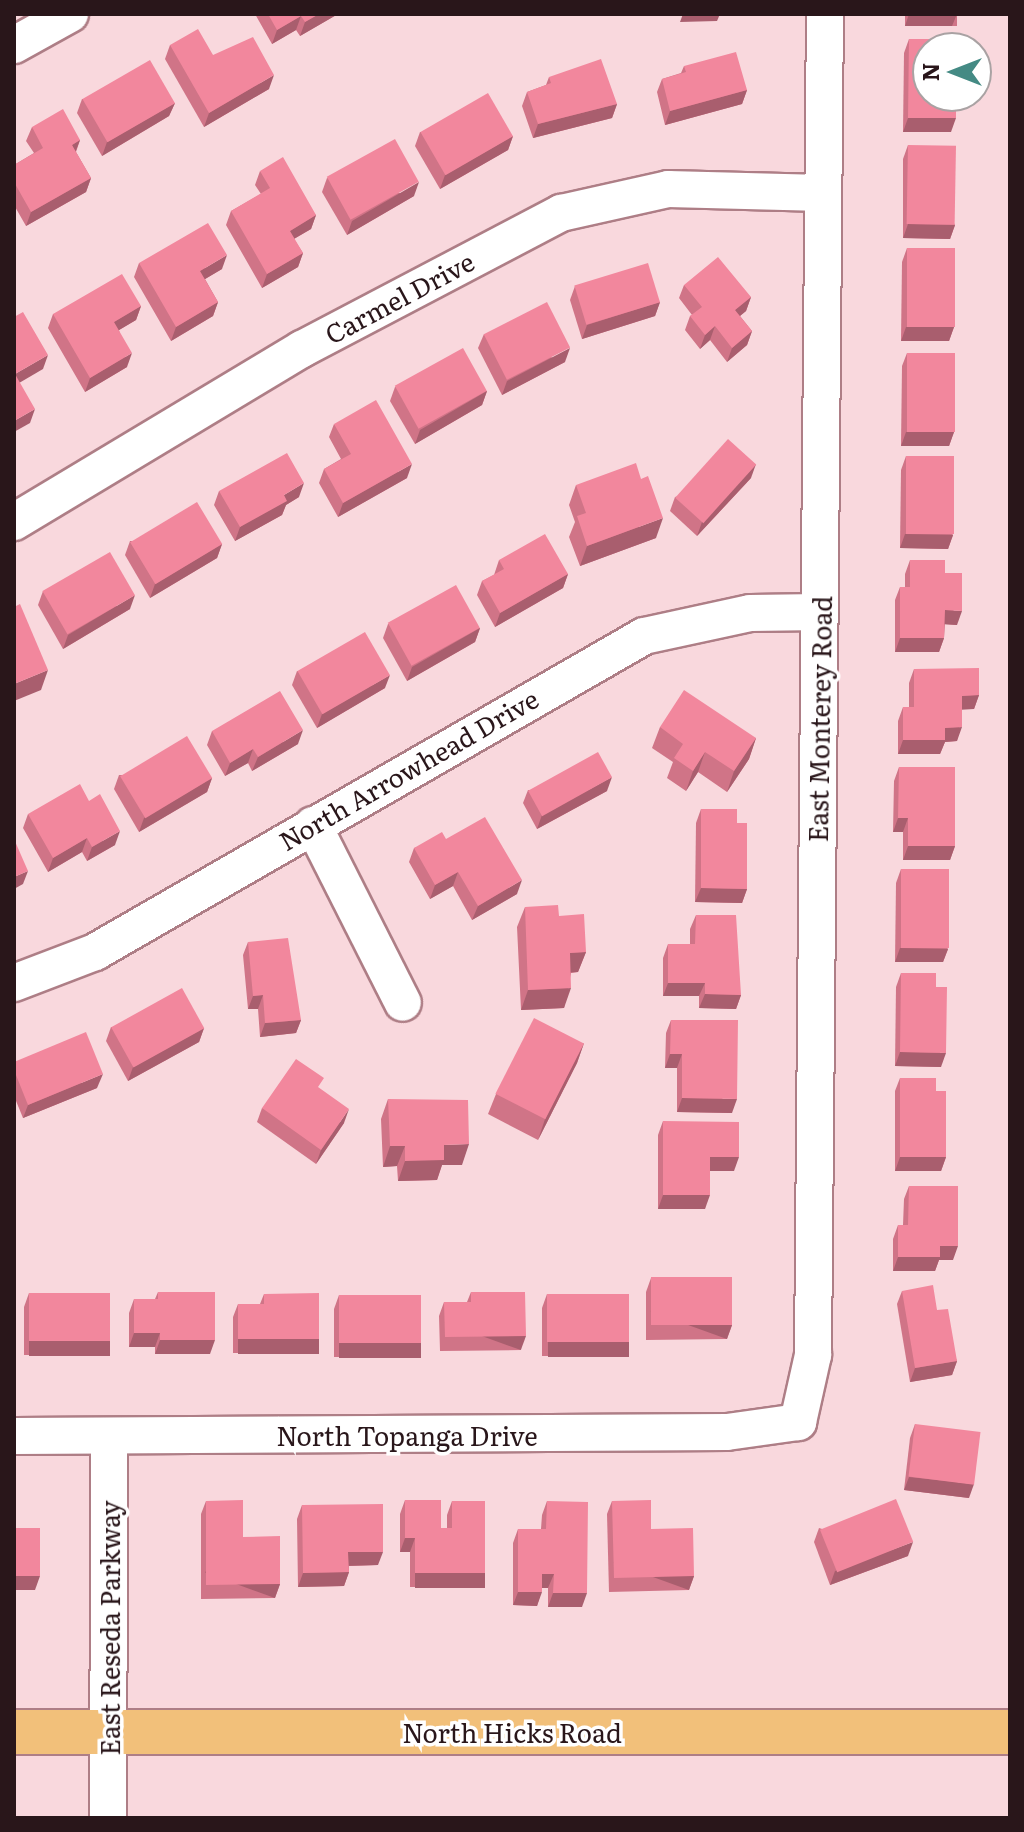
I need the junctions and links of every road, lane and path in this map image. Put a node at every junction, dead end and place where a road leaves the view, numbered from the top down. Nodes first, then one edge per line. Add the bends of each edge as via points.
1 (70, 14) edge
2 (825, 14) edge
3 (14, 45) edge
4 (823, 193) junction
5 (14, 522) edge
6 (820, 612) junction
7 (313, 825) junction
8 (14, 983) edge
9 (403, 1003) dead end
10 (798, 1422) joint
11 (14, 1436) edge
12 (109, 1437) junction
13 (14, 1732) edge
14 (108, 1732) junction
15 (1010, 1732) edge
16 (108, 1818) edge

1 - 3 street
2 - 4 street, East Monterey Road
4 - 5 street, Carmel Drive via 668,189 561,213 302,349
4 - 6 street, East Monterey Road
6 - 7 street, North Arrowhead Drive via 750,613 644,636
6 - 10 street, East Monterey Road via 813,1355
7 - 8 street, North Arrowhead Drive via 95,952
7 - 9 street
10 - 12 street, North Topanga Drive via 727,1432
11 - 12 street, North Topanga Drive
12 - 14 street, East Reseda Parkway
13 - 14 main road, North Hicks Road
14 - 15 main road, North Hicks Road
14 - 16 street, East Reseda Parkway

